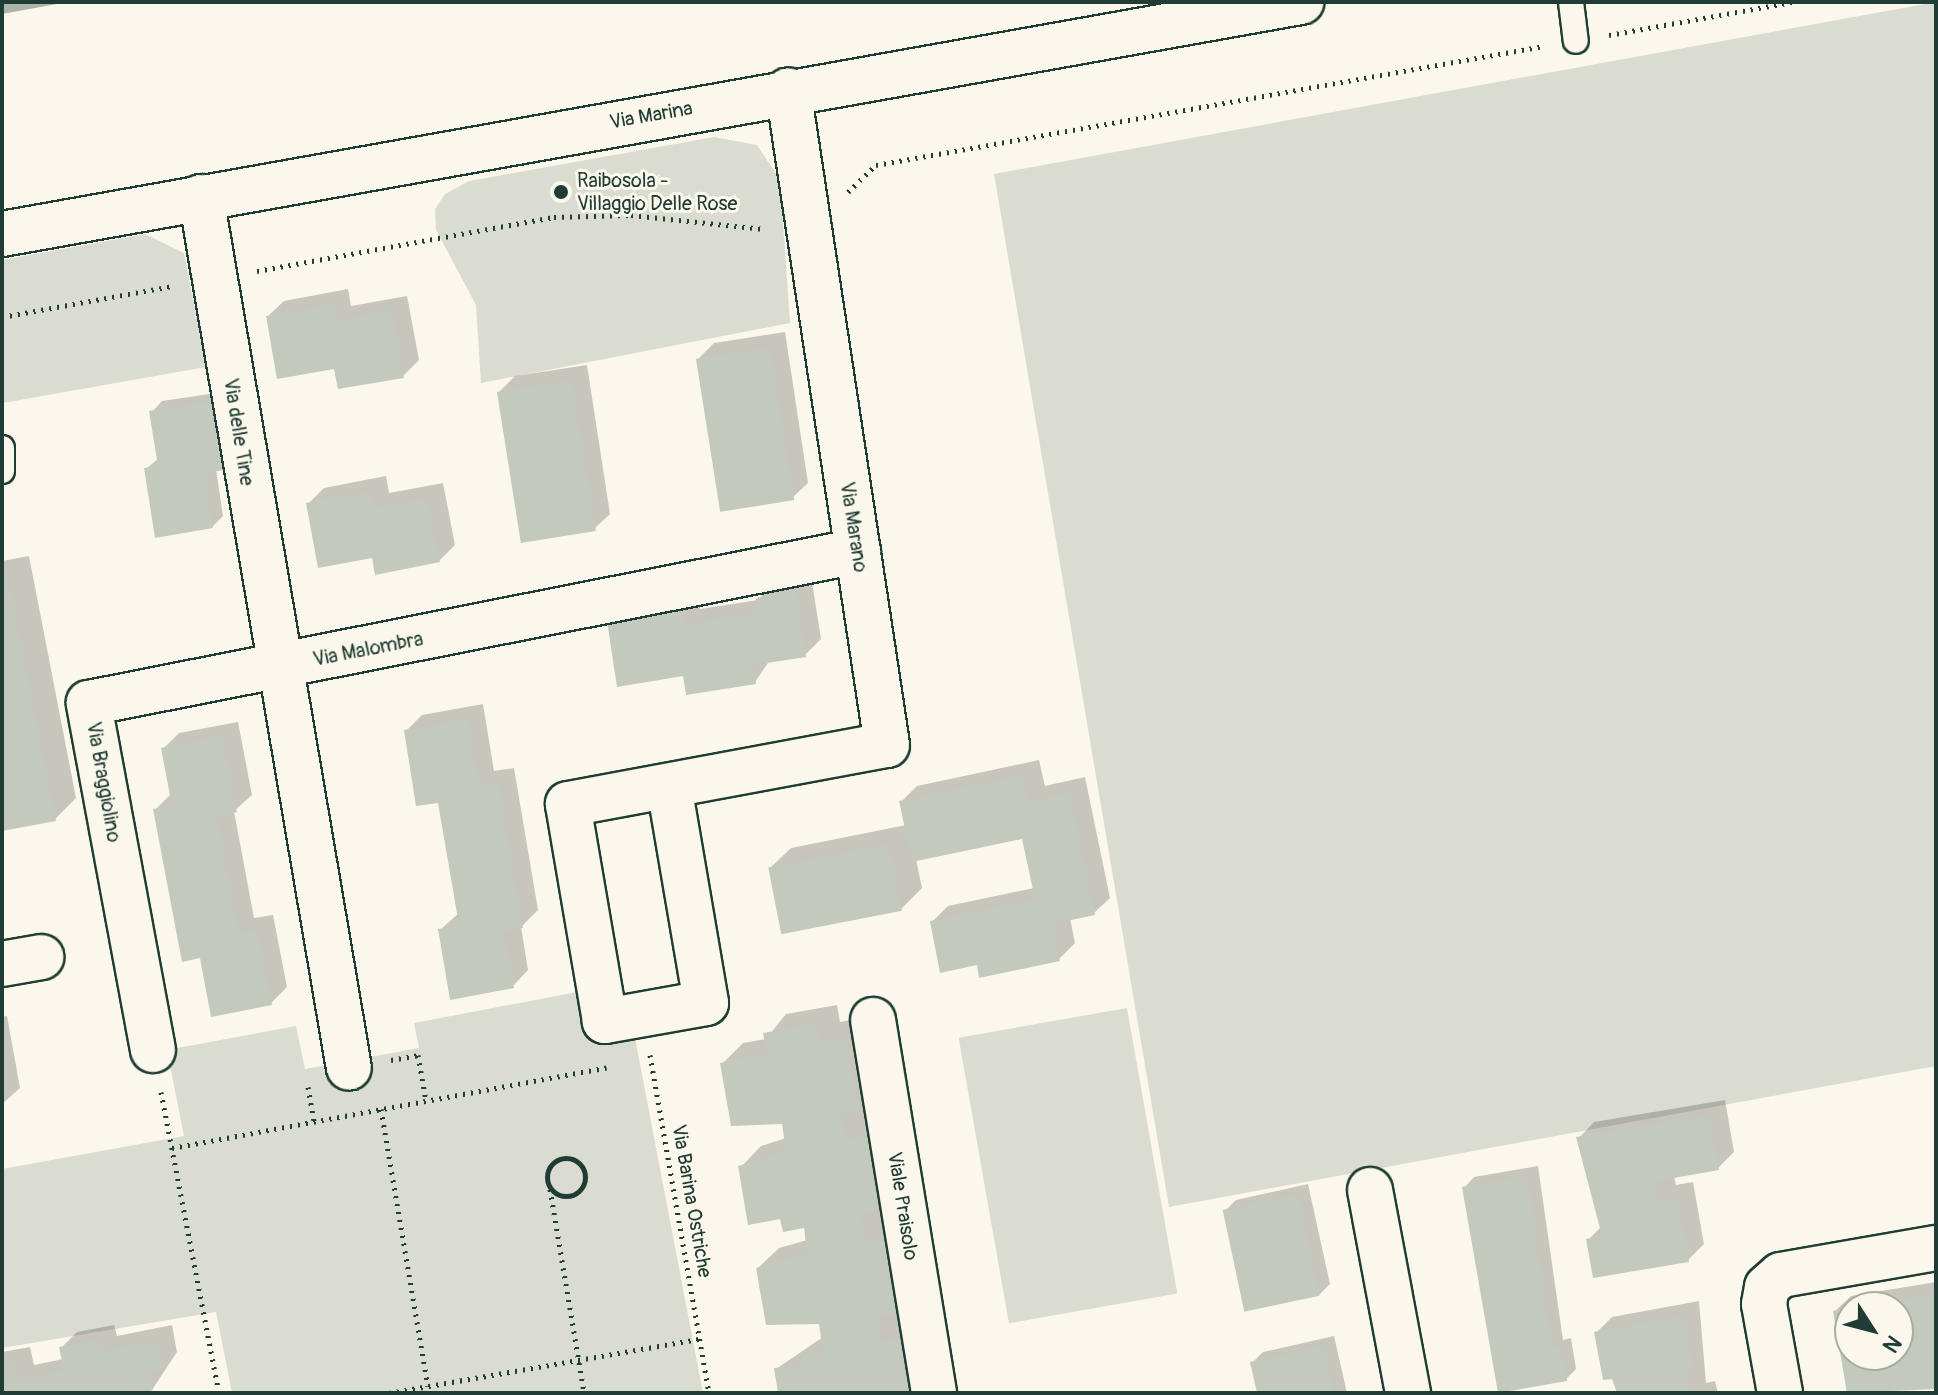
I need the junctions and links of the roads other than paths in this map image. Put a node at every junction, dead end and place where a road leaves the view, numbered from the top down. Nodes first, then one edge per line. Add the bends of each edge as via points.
1 (1301, 2) edge
2 (1571, 2) edge
3 (1576, 41) road end
4 (788, 90) junction
5 (201, 197) junction
6 (2, 234) edge
7 (2, 448) edge
8 (2, 471) edge
9 (858, 551) junction
10 (277, 667) junction
11 (669, 786) junction
12 (873, 1020) dead end
13 (153, 1050) road end
14 (349, 1068) dead end
15 (1370, 1190) dead end
16 (1936, 1248) edge
17 (934, 1393) edge
18 (1408, 1393) edge
19 (1780, 1393) edge

1 - 4 street, Via Marina
2 - 3 lane
4 - 5 street, Via Marina
4 - 9 street, Via Marano
5 - 6 street, Via Marina
5 - 10 street, Via delle Tine
7 - 8 lane
9 - 10 street, Via Malombra
9 - 11 street, Via Marano via 887,745
10 - 13 street, Via Braggiolino via 89,703
10 - 14 street
11 - 11 street via 568,804 605,1021 706,1003
12 - 17 street, Viale Praisolo
15 - 18 street
16 - 19 street via 1781,1275 1767,1287 1764,1304

